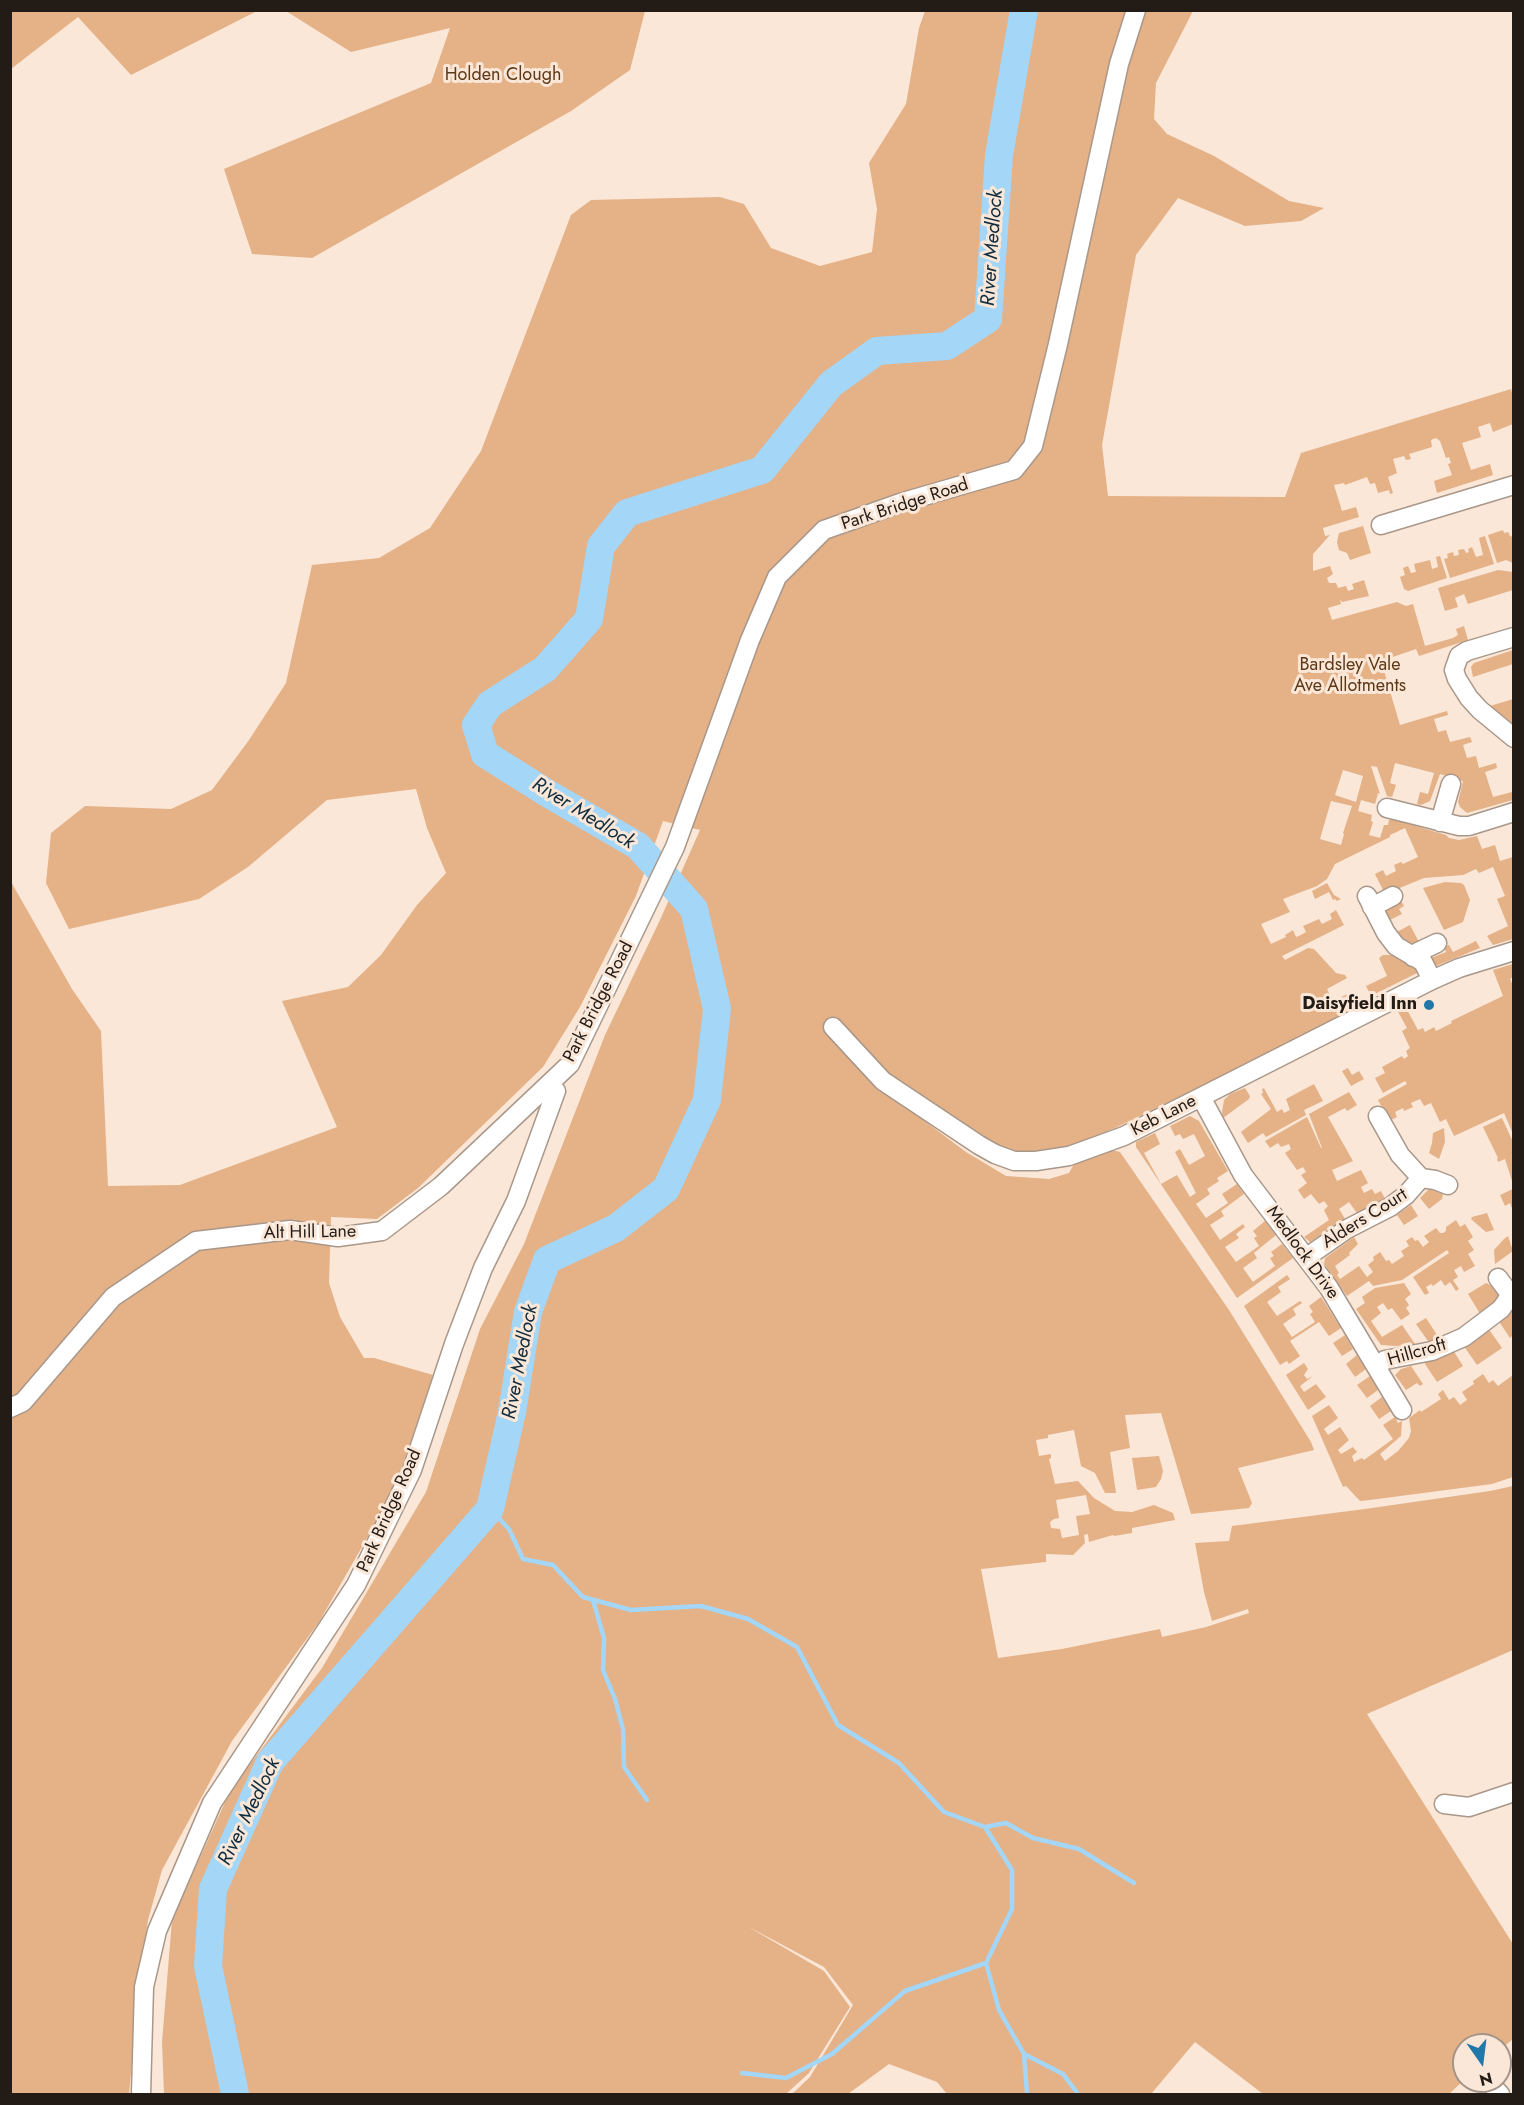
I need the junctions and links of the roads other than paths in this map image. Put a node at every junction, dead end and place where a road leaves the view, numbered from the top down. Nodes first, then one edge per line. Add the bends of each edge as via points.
1 (1136, 10) edge
2 (1514, 485) edge
3 (1381, 525) dead end
4 (1514, 637) edge
5 (1514, 738) edge
6 (1450, 784) dead end
7 (1387, 808) dead end
8 (1514, 812) edge
9 (1440, 822) junction
10 (1393, 896) dead end
11 (1437, 943) dead end
12 (1514, 951) edge
13 (1413, 957) junction
14 (1432, 980) junction
15 (833, 1027) dead end
16 (550, 1084) junction
17 (1201, 1097) junction
18 (1378, 1116) dead end
19 (1421, 1178) junction
20 (1448, 1185) dead end
21 (1307, 1257) junction
22 (1498, 1278) dead end
23 (1512, 1293) edge
24 (1376, 1366) junction
25 (10, 1408) edge
26 (1402, 1410) dead end
27 (1514, 1792) edge
28 (1444, 1804) dead end
29 (141, 2094) edge

1 - 16 street, Park Bridge Road via 1119,64 1034,446 1014,470 903,501 824,530 777,577 675,847 570,1064
2 - 3 street
4 - 5 street via 1467,651 1459,656 1454,670 1469,698
6 - 9 street
7 - 9 street
8 - 9 street via 1469,826
10 - 13 street via 1370,902 1396,946
11 - 13 street
12 - 14 street, Keb Lane
13 - 14 street via 1423,962
14 - 17 street, Keb Lane
15 - 17 street, Keb Lane via 883,1081 979,1145 1014,1161 1069,1156 1124,1136
16 - 25 street, Alt Hill Lane via 441,1186 382,1231 338,1237 290,1230 196,1241 113,1297 23,1402
16 - 29 street, Park Bridge Road via 556,1091 516,1201 483,1269 454,1344 412,1470 356,1585 212,1803 157,1931 144,1987
17 - 21 street, Medlock Drive via 1243,1175
18 - 19 street, Alders Court via 1389,1150
19 - 20 street, Alders Court
19 - 21 street, Alders Court via 1390,1207 1347,1229
21 - 24 street, Medlock Drive
22 - 23 street, Hillcroft
23 - 24 street, Hillcroft via 1501,1309 1464,1337 1432,1351 1385,1360
24 - 26 street, Medlock Drive
27 - 28 street via 1469,1812

